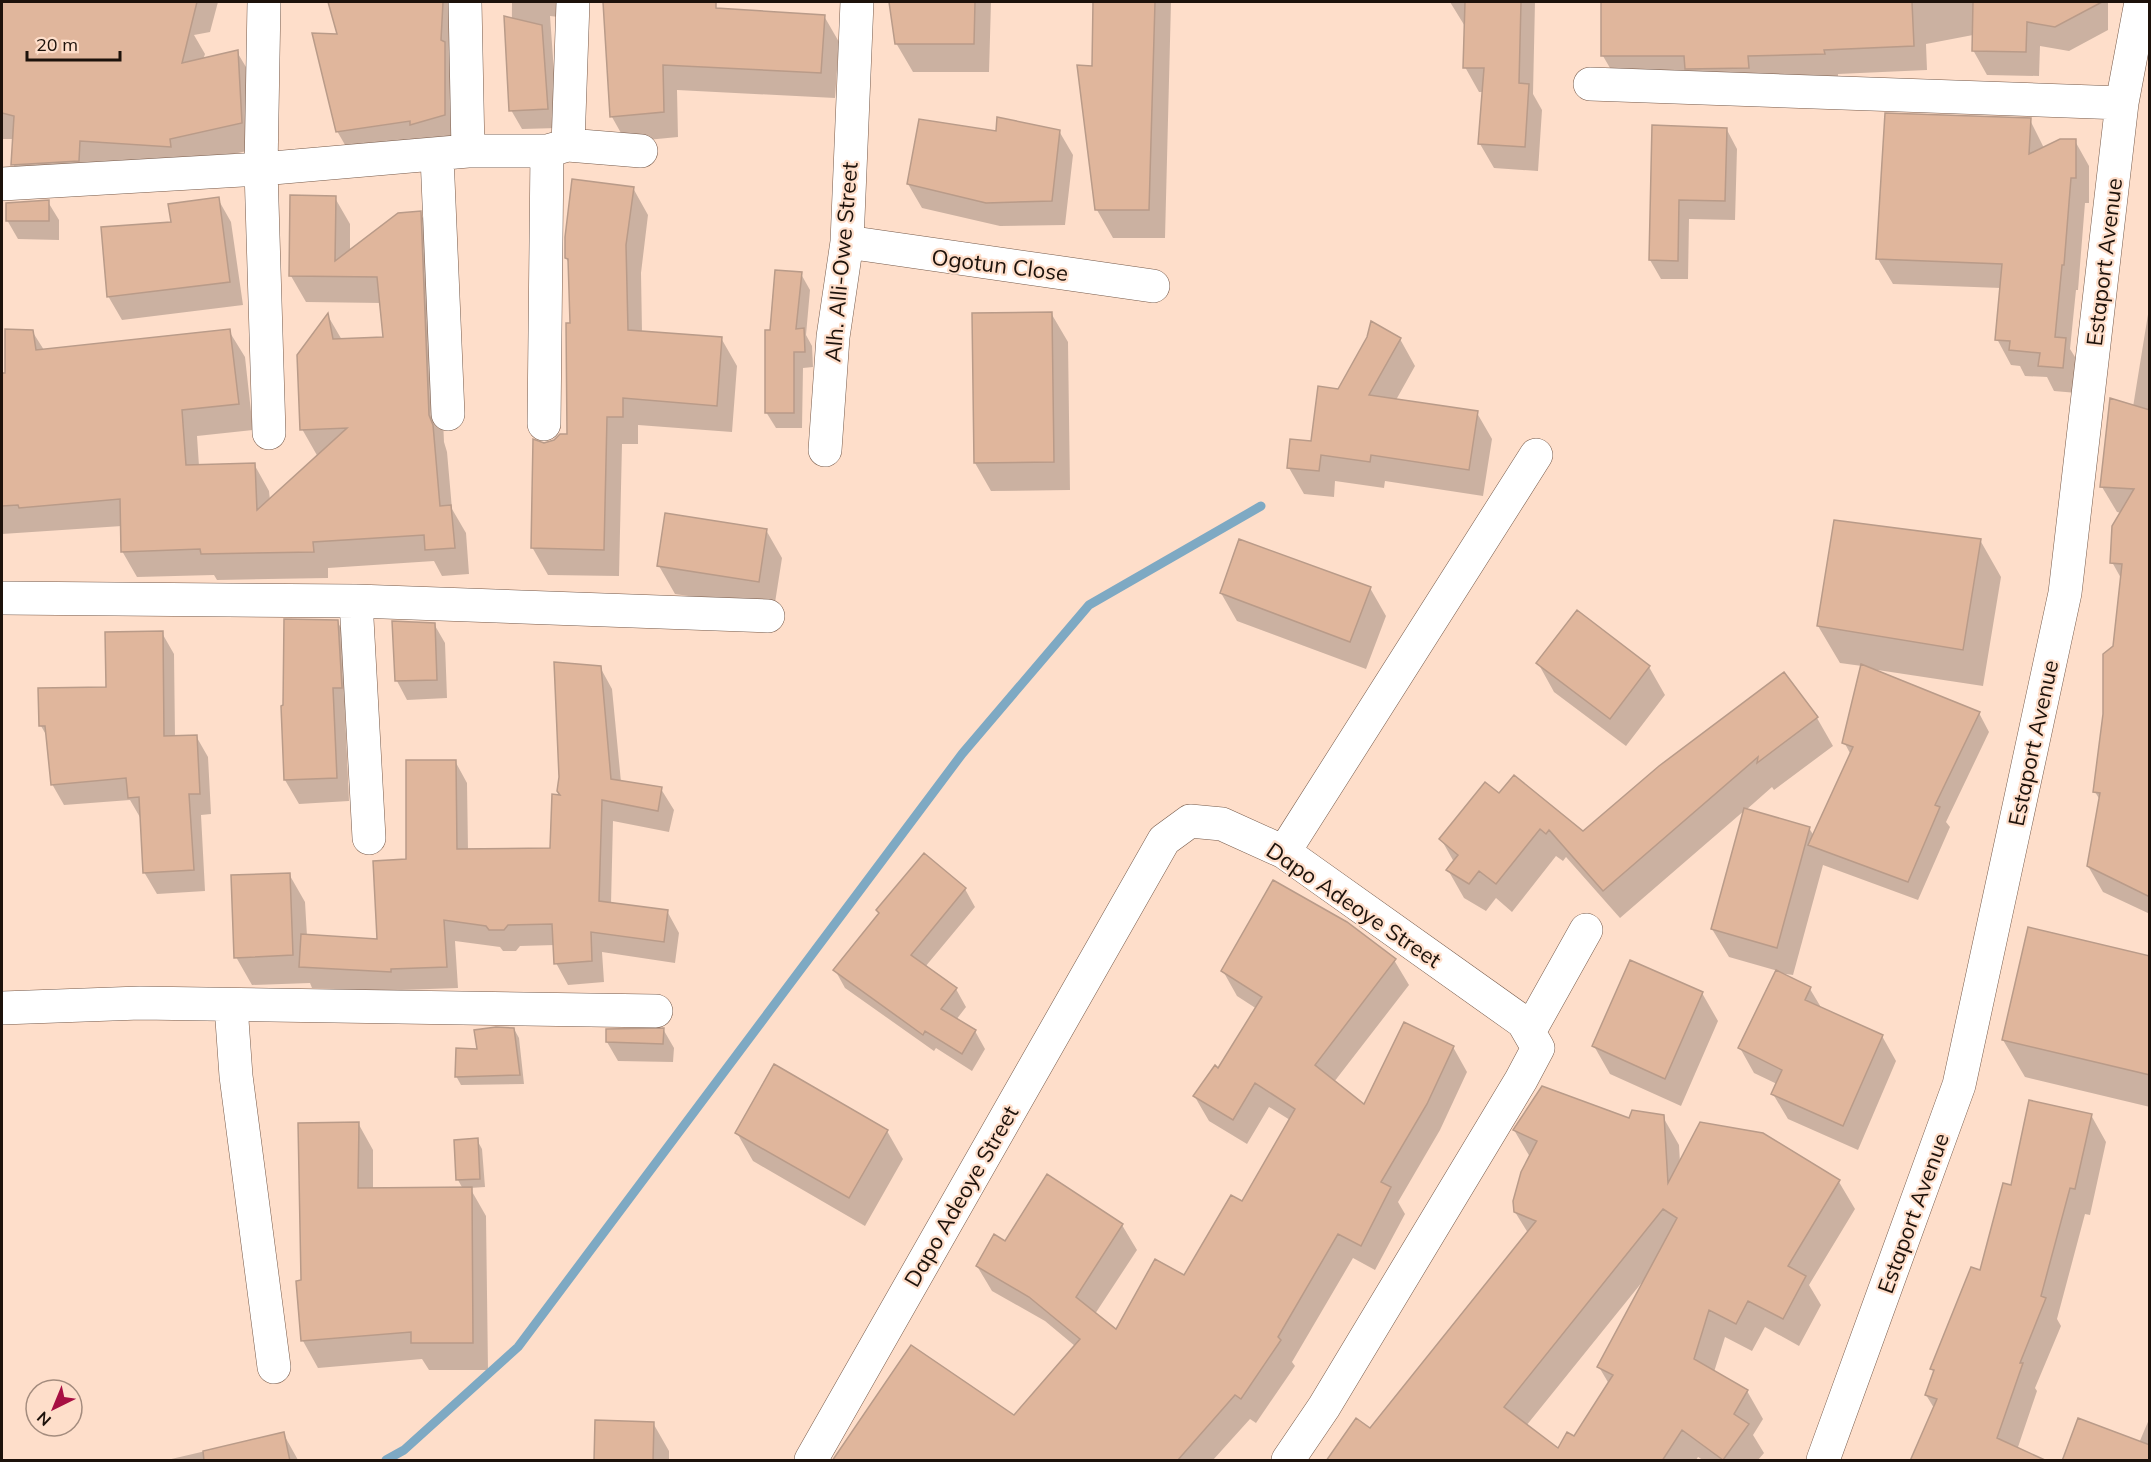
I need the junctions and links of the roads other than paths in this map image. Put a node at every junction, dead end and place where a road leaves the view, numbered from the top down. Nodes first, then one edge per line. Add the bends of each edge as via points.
1 (264, 2) edge
2 (465, 2) edge
3 (573, 2) edge
4 (857, 2) edge
5 (2140, 2) edge
6 (1590, 84) dead end
7 (2122, 103) junction
8 (557, 148) junction
9 (641, 151) dead end
10 (453, 153) junction
11 (261, 169) junction
12 (2, 184) edge
13 (847, 242) junction
14 (1152, 286) dead end
15 (448, 414) dead end
16 (544, 424) dead end
17 (269, 433) dead end
18 (825, 450) dead end
19 (1536, 455) dead end
20 (2, 598) edge
21 (356, 601) junction
22 (768, 616) dead end
23 (369, 838) dead end
24 (1284, 852) junction
25 (1586, 930) dead end
26 (231, 1006) junction
27 (2, 1008) edge
28 (656, 1011) dead end
29 (1529, 1032) junction
30 (274, 1367) dead end
31 (811, 1461) edge
32 (1288, 1461) edge
33 (1822, 1461) edge

1 - 11 street
2 - 10 street
3 - 8 street
4 - 13 street, Alh. Alli-Owe Street
5 - 7 street, Estaport Avenue
6 - 7 street
7 - 33 street, Estaport Avenue via 2065,593 1959,1085
8 - 9 street
8 - 10 street
8 - 16 street
10 - 11 street
10 - 15 street
11 - 12 street
11 - 17 street
13 - 14 street, Ogotun Close
13 - 18 street, Alh. Alli-Owe Street via 833,337
19 - 24 street
20 - 21 street
21 - 22 street
21 - 23 street
24 - 29 street, Dapo Adeoye Street via 1523,1022
24 - 31 street, Dapo Adeoye Street via 1222,824 1190,821 1164,840
25 - 29 street
26 - 27 street via 140,1003
26 - 28 street
26 - 30 street via 236,1076
29 - 32 street via 1538,1048 1521,1080

